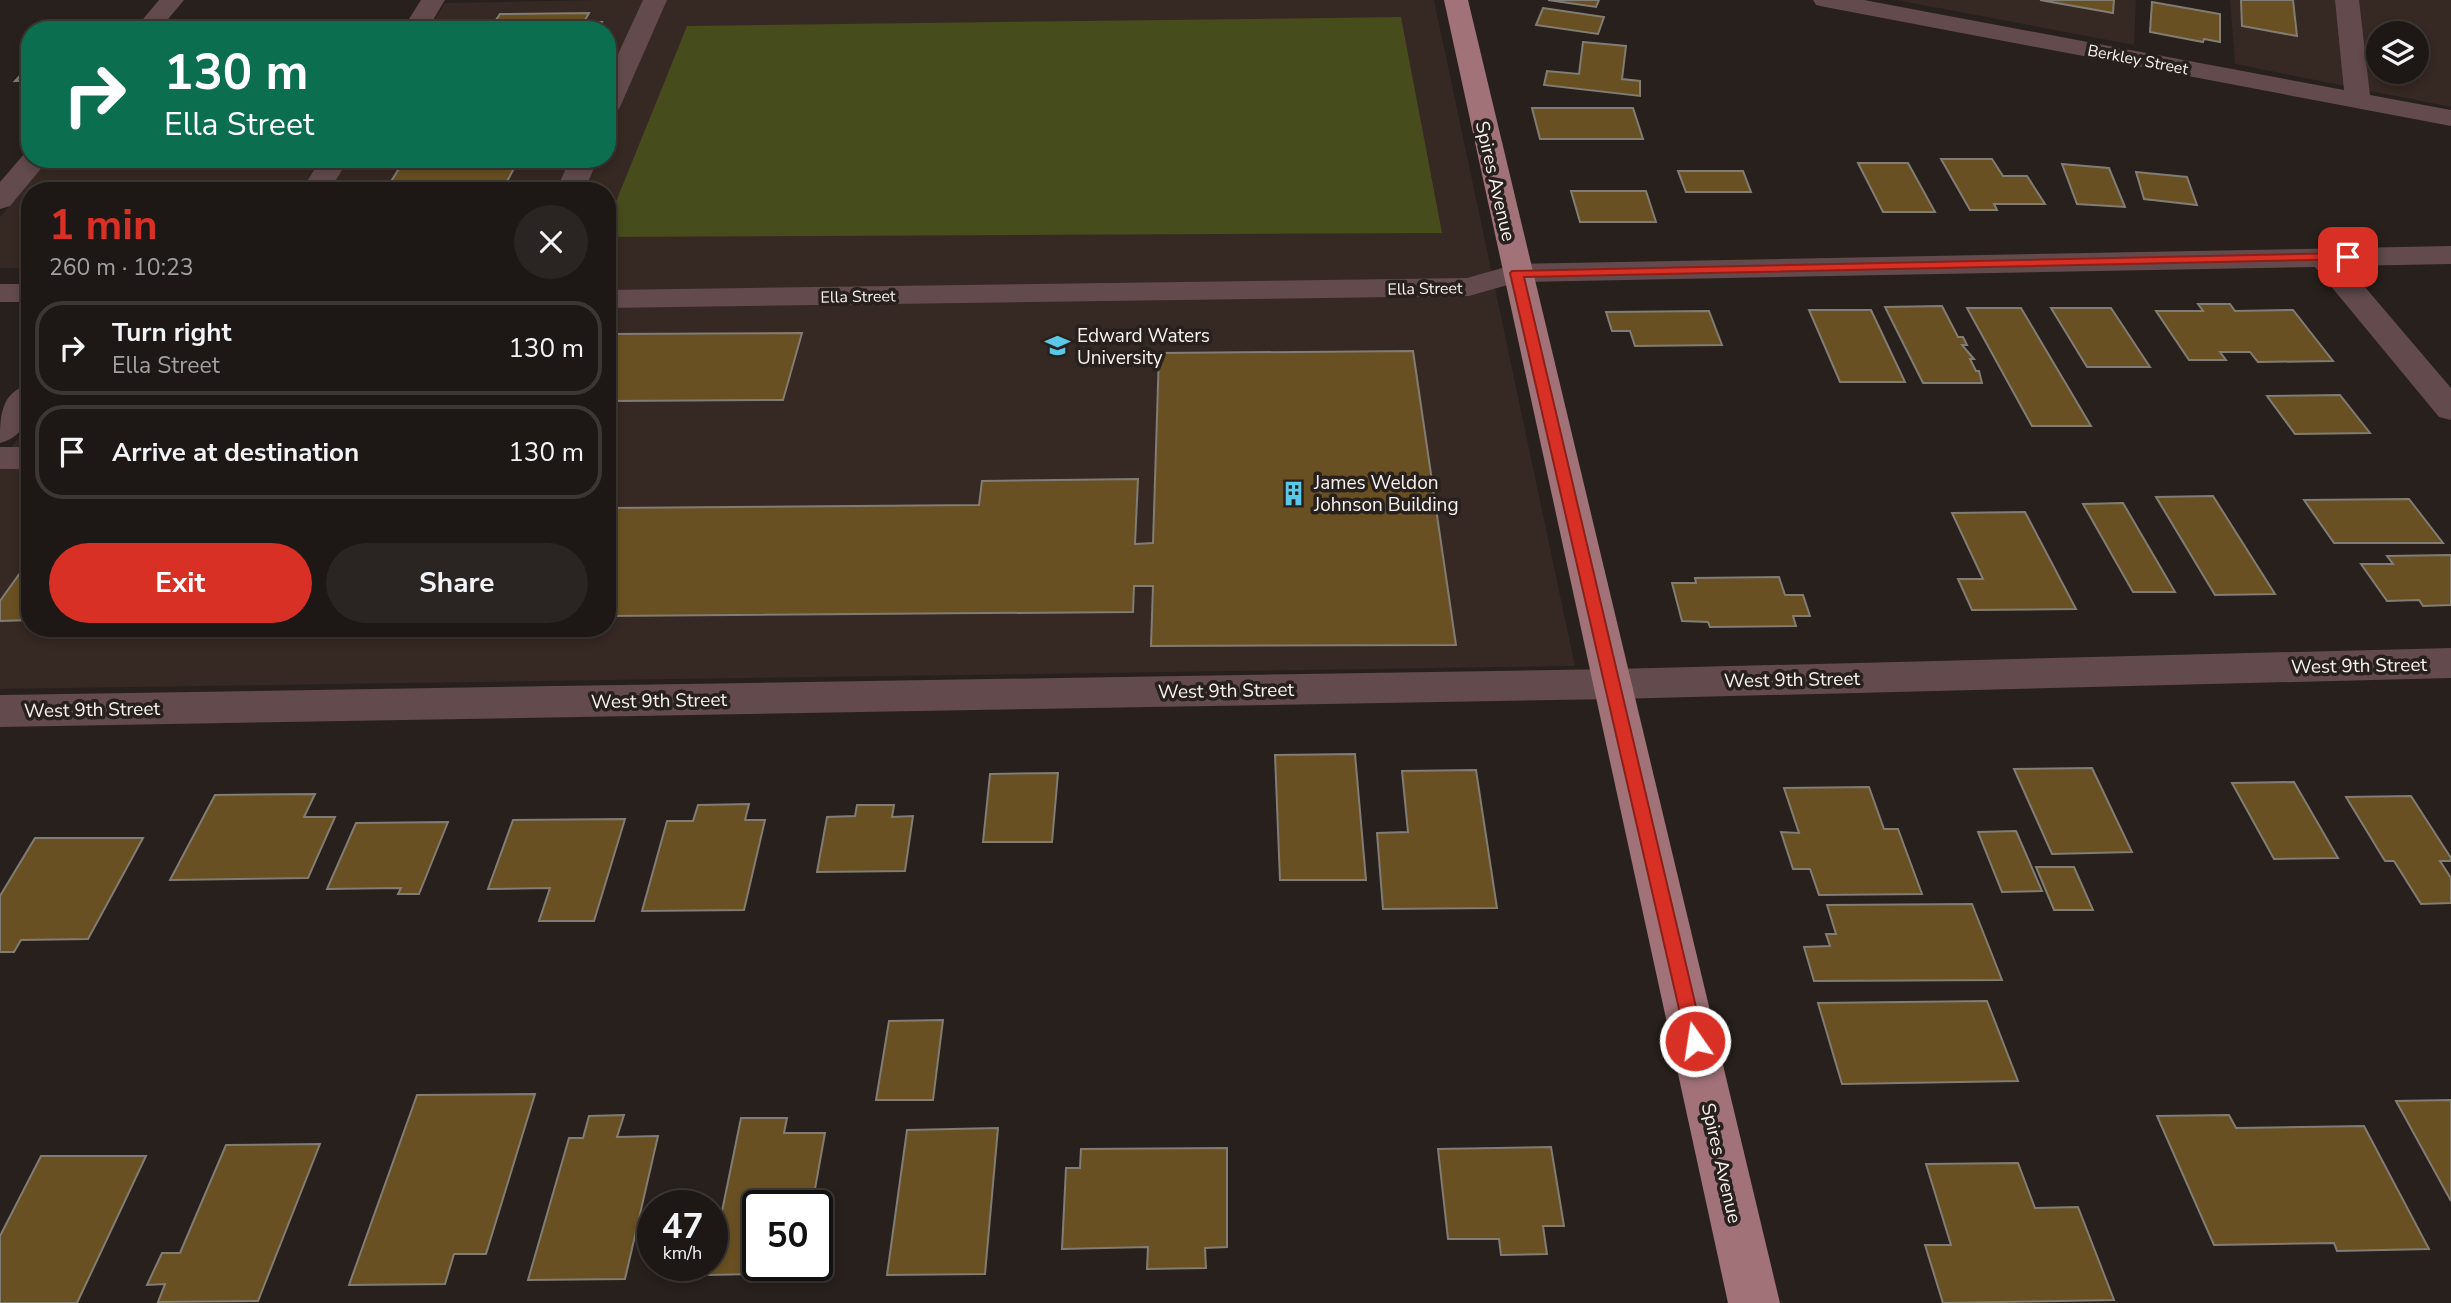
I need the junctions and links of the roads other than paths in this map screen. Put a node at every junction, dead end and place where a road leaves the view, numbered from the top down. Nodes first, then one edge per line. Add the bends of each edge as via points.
1 (172, 0) edge
2 (433, 0) edge
3 (655, 0) edge
4 (1455, 0) edge
5 (1825, 0) edge
6 (2347, 0) edge
7 (154, 21) edge
8 (420, 21) edge
9 (616, 87) edge
10 (2358, 101) junction
11 (2451, 118) edge
12 (27, 168) edge
13 (0, 200) edge
14 (2451, 255) edge
15 (2323, 257) junction
16 (1517, 273) junction
17 (0, 293) edge
18 (21, 293) edge
19 (616, 299) edge
20 (21, 405) edge
21 (2451, 409) edge
22 (0, 432) edge
23 (0, 458) edge
24 (21, 458) edge
25 (2451, 663) edge
26 (1614, 684) junction
27 (0, 711) edge
28 (1754, 1303) edge

1 - 7 street
2 - 8 street
3 - 9 street
4 - 16 main road, Spires Avenue
5 - 10 street, Berkley Street
6 - 10 street
10 - 11 street, Berkley Street
12 - 13 street
14 - 15 street, Ella Street
15 - 16 street, Ella Street
15 - 21 street
16 - 19 street, Ella Street via 1469,287
16 - 26 main road, Spires Avenue
17 - 18 street
20 - 22 street
23 - 24 street
25 - 26 street, West 9th Street
26 - 27 street, West 9th Street
26 - 28 main road, Spires Avenue

